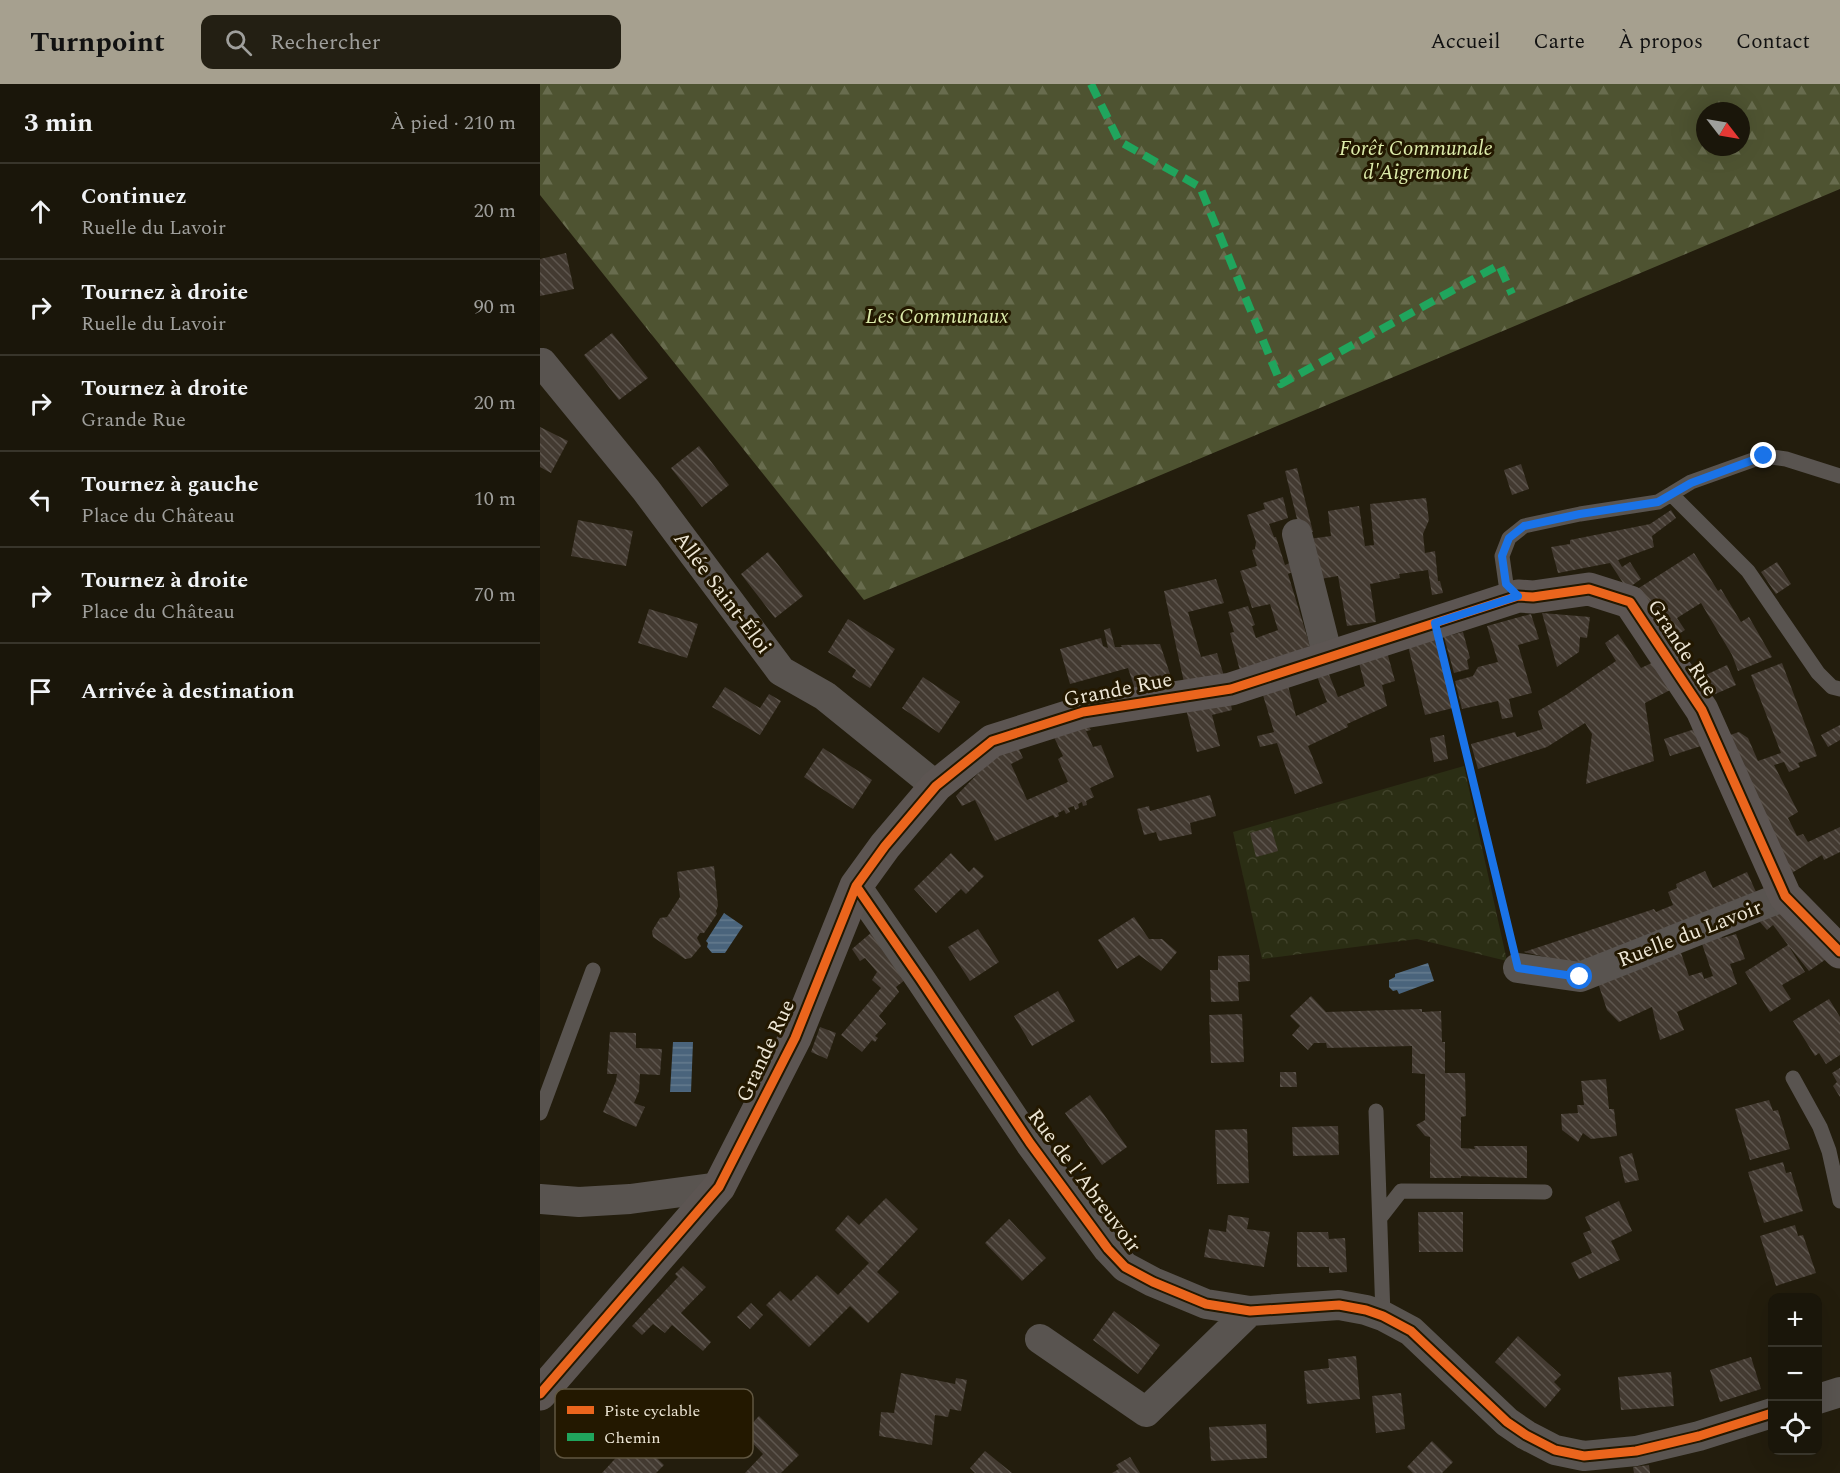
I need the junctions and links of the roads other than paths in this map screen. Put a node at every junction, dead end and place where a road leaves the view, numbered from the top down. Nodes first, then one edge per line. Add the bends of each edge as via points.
1 (542, 363) dead end
2 (1840, 476) edge
3 (1671, 494) junction
4 (1296, 534) dead end
5 (1518, 596) junction
6 (1328, 657) junction
7 (1840, 689) edge
8 (936, 786) junction
9 (855, 886) junction
10 (1785, 896) junction
11 (1840, 952) edge
12 (1518, 968) road end
13 (593, 970) dead end
14 (1793, 1078) dead end
15 (1376, 1111) dead end
16 (540, 1113) edge
17 (1835, 1148) edge
18 (719, 1186) junction
19 (1545, 1192) dead end
20 (540, 1199) edge
21 (1840, 1201) edge
22 (1380, 1218) junction
23 (1250, 1311) junction
24 (1383, 1316) junction
25 (1040, 1339) dead end
26 (1840, 1392) edge
27 (540, 1394) edge
28 (1822, 1399) edge
29 (1768, 1415) edge
30 (1564, 1462) edge

1 - 8 street, Allée Saint-Éloi via 646,490 781,671 825,696
2 - 3 lane via 1764,456
3 - 5 lane via 1658,502 1524,526 1509,538 1502,556 1506,584
3 - 7 lane via 1748,571 1818,673 1832,687
4 - 6 street
5 - 6 street, Grande Rue
5 - 10 street, Grande Rue via 1589,589 1630,602 1702,710
6 - 8 street, Grande Rue via 1231,689 1083,712 992,741
8 - 9 street, Grande Rue
9 - 18 street, Grande Rue via 795,1038
9 - 23 street, Rue de l'Abreuvoir via 1030,1143 1108,1249 1125,1267 1153,1282 1206,1304
10 - 11 street, Grande Rue
10 - 12 street, Ruelle du Lavoir via 1580,977
13 - 16 lane
14 - 17 lane
15 - 22 lane
17 - 21 lane
18 - 20 street via 630,1199
18 - 27 street, Grande Rue
19 - 22 lane via 1401,1191
22 - 24 lane
23 - 24 street, Rue de l'Abreuvoir via 1339,1305
23 - 25 street via 1146,1412
24 - 30 street, Rue de l'Abreuvoir via 1411,1331 1507,1422 1555,1450
26 - 28 street
29 - 30 street, Rue de l'Abreuvoir via 1636,1451

